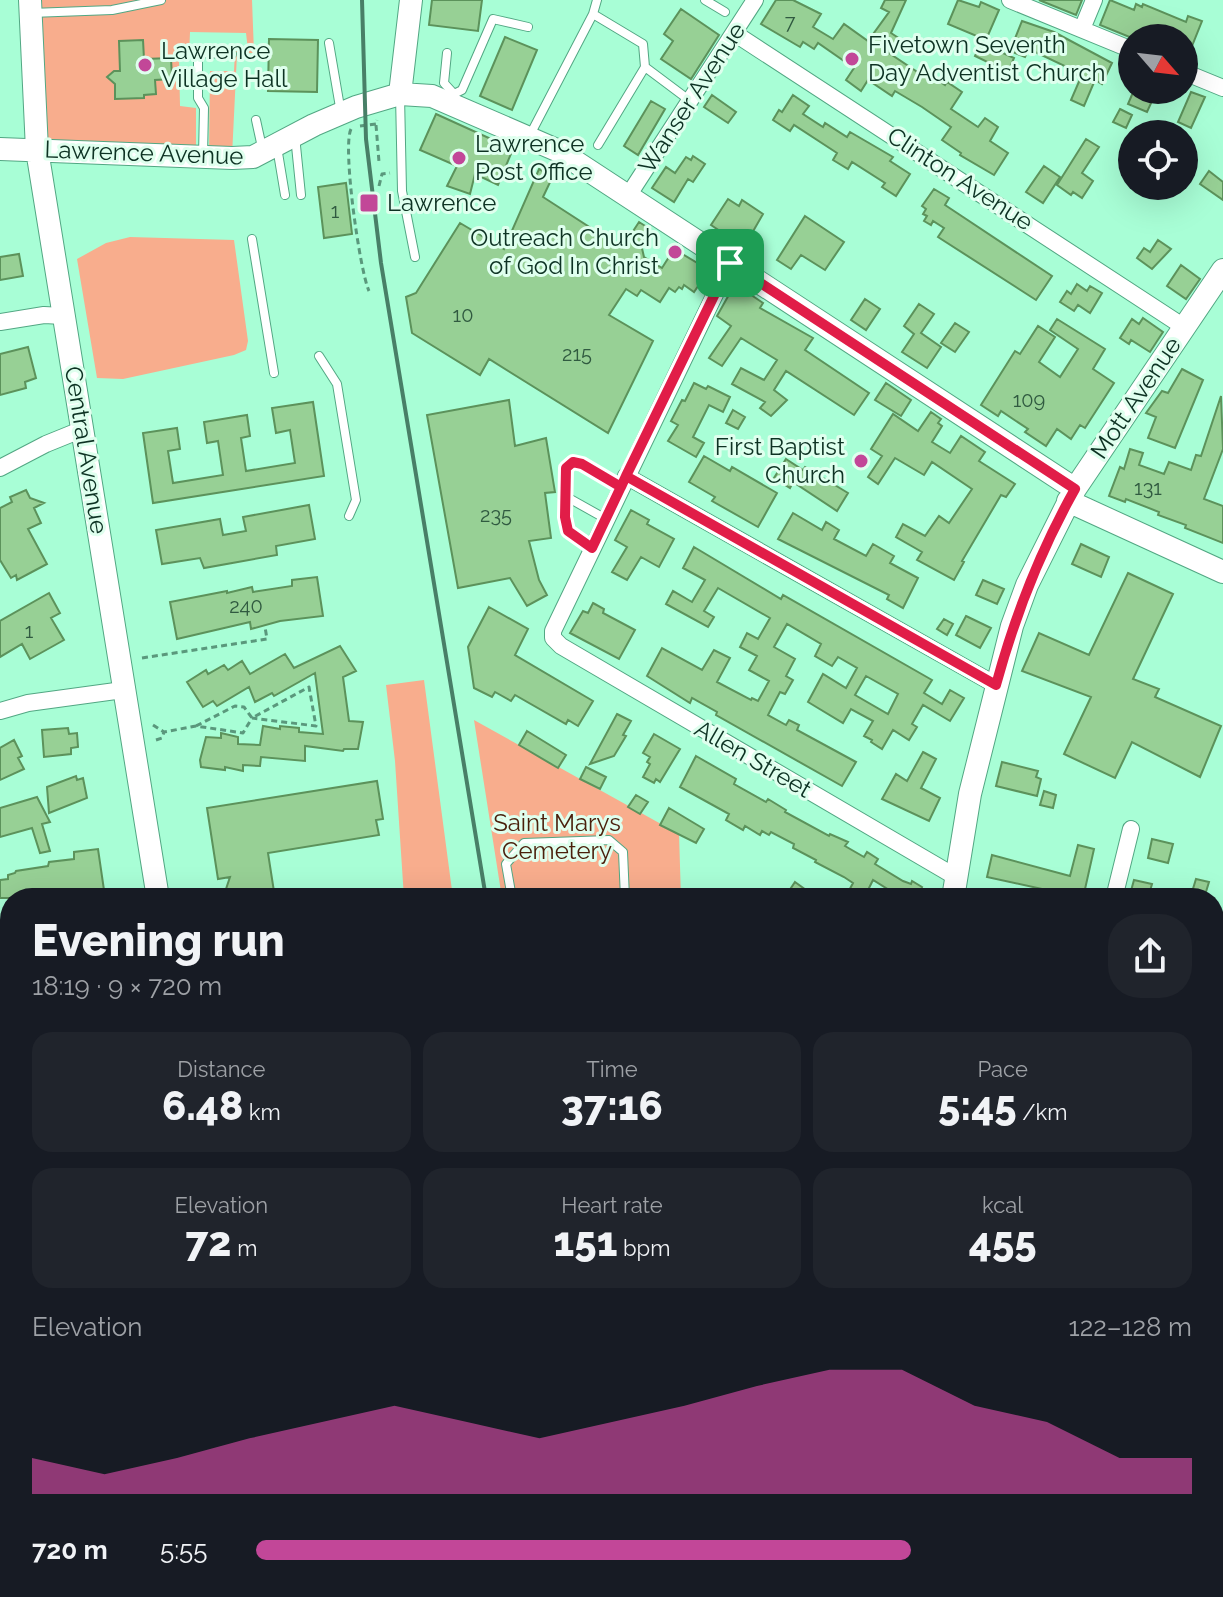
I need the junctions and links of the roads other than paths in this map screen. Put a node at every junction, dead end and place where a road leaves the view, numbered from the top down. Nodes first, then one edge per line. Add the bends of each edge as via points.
1 (161, 0) edge
2 (411, 0) edge
3 (597, 0) edge
4 (705, 0) edge
5 (755, 0) edge
6 (1010, 0) edge
7 (1094, 0) edge
8 (30, 7) edge
9 (725, 12) dead end
10 (593, 14) junction
11 (528, 27) dead end
12 (1082, 29) junction
13 (734, 33) junction
14 (329, 43) dead end
15 (1118, 44) edge
16 (447, 53) dead end
17 (232, 54) dead end
18 (645, 67) junction
19 (1198, 78) edge
20 (1223, 88) edge
21 (400, 94) junction
22 (453, 100) junction
23 (690, 101) junction
24 (256, 120) dead end
25 (349, 127) junction
26 (529, 137) junction
27 (278, 145) junction
28 (598, 145) dead end
29 (0, 149) edge
30 (37, 150) junction
31 (203, 157) junction
32 (285, 195) dead end
33 (301, 195) dead end
34 (628, 196) junction
35 (252, 239) dead end
36 (415, 257) dead end
37 (730, 263) junction
38 (1221, 275) edge
39 (63, 316) junction
40 (0, 322) edge
41 (1184, 327) junction
42 (319, 356) dead end
43 (274, 373) dead end
44 (83, 429) junction
45 (0, 468) edge
46 (624, 481) junction
47 (1071, 495) junction
48 (565, 496) junction
49 (349, 516) dead end
50 (606, 519) junction
51 (592, 548) junction
52 (1223, 572) edge
53 (996, 685) junction
54 (123, 690) junction
55 (0, 711) edge
56 (1131, 829) dead end
57 (954, 887) edge
58 (156, 888) edge
59 (510, 888) edge
60 (625, 888) edge
61 (1116, 888) edge

1 - 8 lane via 112,10
2 - 21 street
3 - 10 lane
4 - 9 lane
5 - 13 street, Wanser Avenue
6 - 12 street
7 - 12 street
8 - 30 street, Central Avenue
10 - 18 lane via 643,44
10 - 26 lane
11 - 22 lane via 493,19
12 - 15 street
13 - 23 street, Wanser Avenue
13 - 41 street, Clinton Avenue
14 - 25 lane
16 - 22 lane via 444,83
17 - 31 lane via 198,56
18 - 23 lane
18 - 28 lane
19 - 20 street
21 - 22 street, Lawrence Avenue
21 - 25 street, Lawrence Avenue
21 - 36 lane via 402,191
22 - 26 street, Lawrence Avenue
23 - 34 street, Wanser Avenue
24 - 27 lane
25 - 27 street, Lawrence Avenue
26 - 34 street, Lawrence Avenue
27 - 31 street, Lawrence Avenue via 253,157
27 - 32 lane
27 - 33 lane
29 - 30 street, Lawrence Avenue
30 - 31 street, Lawrence Avenue
30 - 39 street, Central Avenue
34 - 37 street, Lawrence Avenue
35 - 43 lane
37 - 46 street
37 - 47 street, Lawrence Avenue
38 - 41 street, Mott Avenue
39 - 40 street
39 - 44 street, Central Avenue
41 - 47 street, Mott Avenue
42 - 49 lane via 337,384 356,500
44 - 45 street
44 - 54 street, Central Avenue
46 - 48 lane via 573,462 566,468
46 - 50 street
46 - 53 street
47 - 52 street, Lawrence Avenue
47 - 53 street, Mott Avenue via 1027,585
48 - 50 lane
48 - 51 lane via 568,531
50 - 51 street
51 - 57 street, Allen Street via 553,631 561,646
53 - 57 street, Mott Avenue
54 - 55 street
54 - 58 street, Central Avenue
56 - 61 street
59 - 60 lane via 506,864 524,843 609,840 623,852

